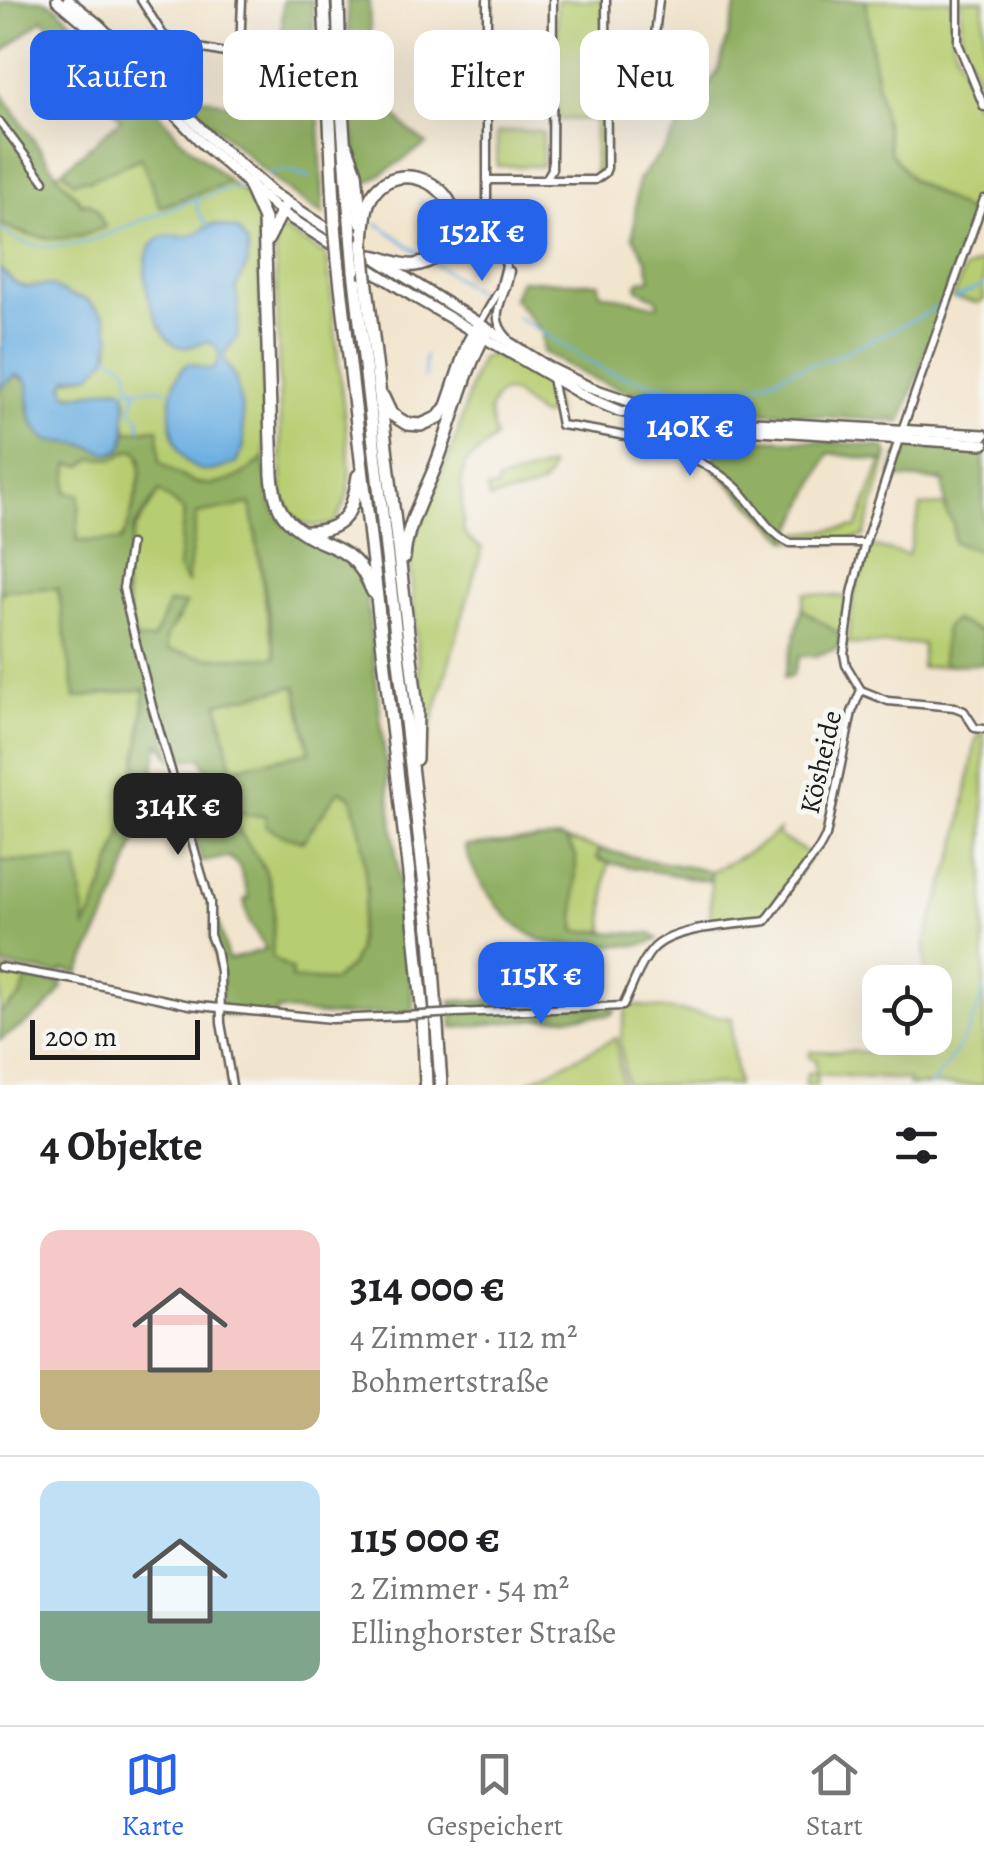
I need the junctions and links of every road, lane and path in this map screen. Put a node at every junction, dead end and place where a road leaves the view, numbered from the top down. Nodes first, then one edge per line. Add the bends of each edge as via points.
1 (57, 0) edge
2 (68, 0) edge
3 (141, 0) edge
4 (242, 0) edge
5 (324, 0) edge
6 (338, 0) edge
7 (487, 0) edge
8 (552, 0) edge
9 (606, 0) edge
10 (659, 0) edge
11 (958, 0) edge
12 (656, 30) edge
13 (984, 107) edge
14 (0, 122) edge
15 (343, 139) junction
16 (545, 180) junction
17 (44, 181) dead end
18 (248, 183) junction
19 (486, 185) junction
20 (984, 200) edge
21 (281, 208) junction
22 (264, 219) junction
23 (363, 242) junction
24 (499, 243) junction
25 (266, 246) junction
26 (371, 256) junction
27 (498, 308) junction
28 (481, 331) junction
29 (519, 349) junction
30 (374, 350) junction
31 (552, 378) junction
32 (901, 435) junction
33 (984, 435) edge
34 (984, 444) edge
35 (360, 458) junction
36 (304, 532) junction
37 (865, 543) junction
38 (130, 544) dead end
39 (402, 582) junction
40 (377, 600) junction
41 (861, 690) junction
42 (984, 729) edge
43 (415, 798) junction
44 (0, 966) edge
45 (219, 1007) junction
46 (232, 1085) edge
47 (426, 1085) edge
48 (441, 1085) edge

1 - 18 main road
2 - 21 main road
3 - 4 street via 164,36 235,55
5 - 35 highway, bridge via 330,169
6 - 15 highway
7 - 19 street
8 - 16 street via 552,169
9 - 16 street via 607,168 595,180
10 - 12 street
11 - 13 street via 958,43
14 - 17 street
15 - 23 highway via 356,172
15 - 43 highway, bridge
16 - 19 street
18 - 21 main road
18 - 22 highway
19 - 24 street
20 - 32 street, Kösheide
21 - 22 highway
21 - 25 highway
21 - 26 main road
21 - 28 main road
22 - 25 highway
23 - 26 highway via 368,204 390,181 426,180 450,204 452,234 433,258 402,265
23 - 30 highway, bridge
24 - 27 street via 510,269
24 - 28 street via 505,277
25 - 36 highway via 274,492 282,514
26 - 28 main road
27 - 28 street
27 - 29 street via 500,329
28 - 29 main road
28 - 30 highway via 444,412 421,425 400,421 387,408
28 - 31 main road
28 - 39 highway via 410,528
29 - 32 main road via 591,388 672,414
30 - 39 highway
31 - 32 main road via 619,411 665,422
31 - 37 street via 562,425 654,442 682,454 738,489 790,544
32 - 33 main road
32 - 34 main road
32 - 37 street, Kösheide
35 - 36 highway via 345,519 328,530
35 - 40 highway
36 - 40 highway via 353,559
37 - 41 street, Kösheide via 844,654
38 - 45 street via 123,588 210,902
39 - 43 highway via 417,708
40 - 47 highway
41 - 42 street via 888,701 954,707
41 - 45 street, Kösheide, bridge via 826,836 766,920 663,940 623,1006 332,1018
43 - 48 highway
44 - 45 street
45 - 46 street

